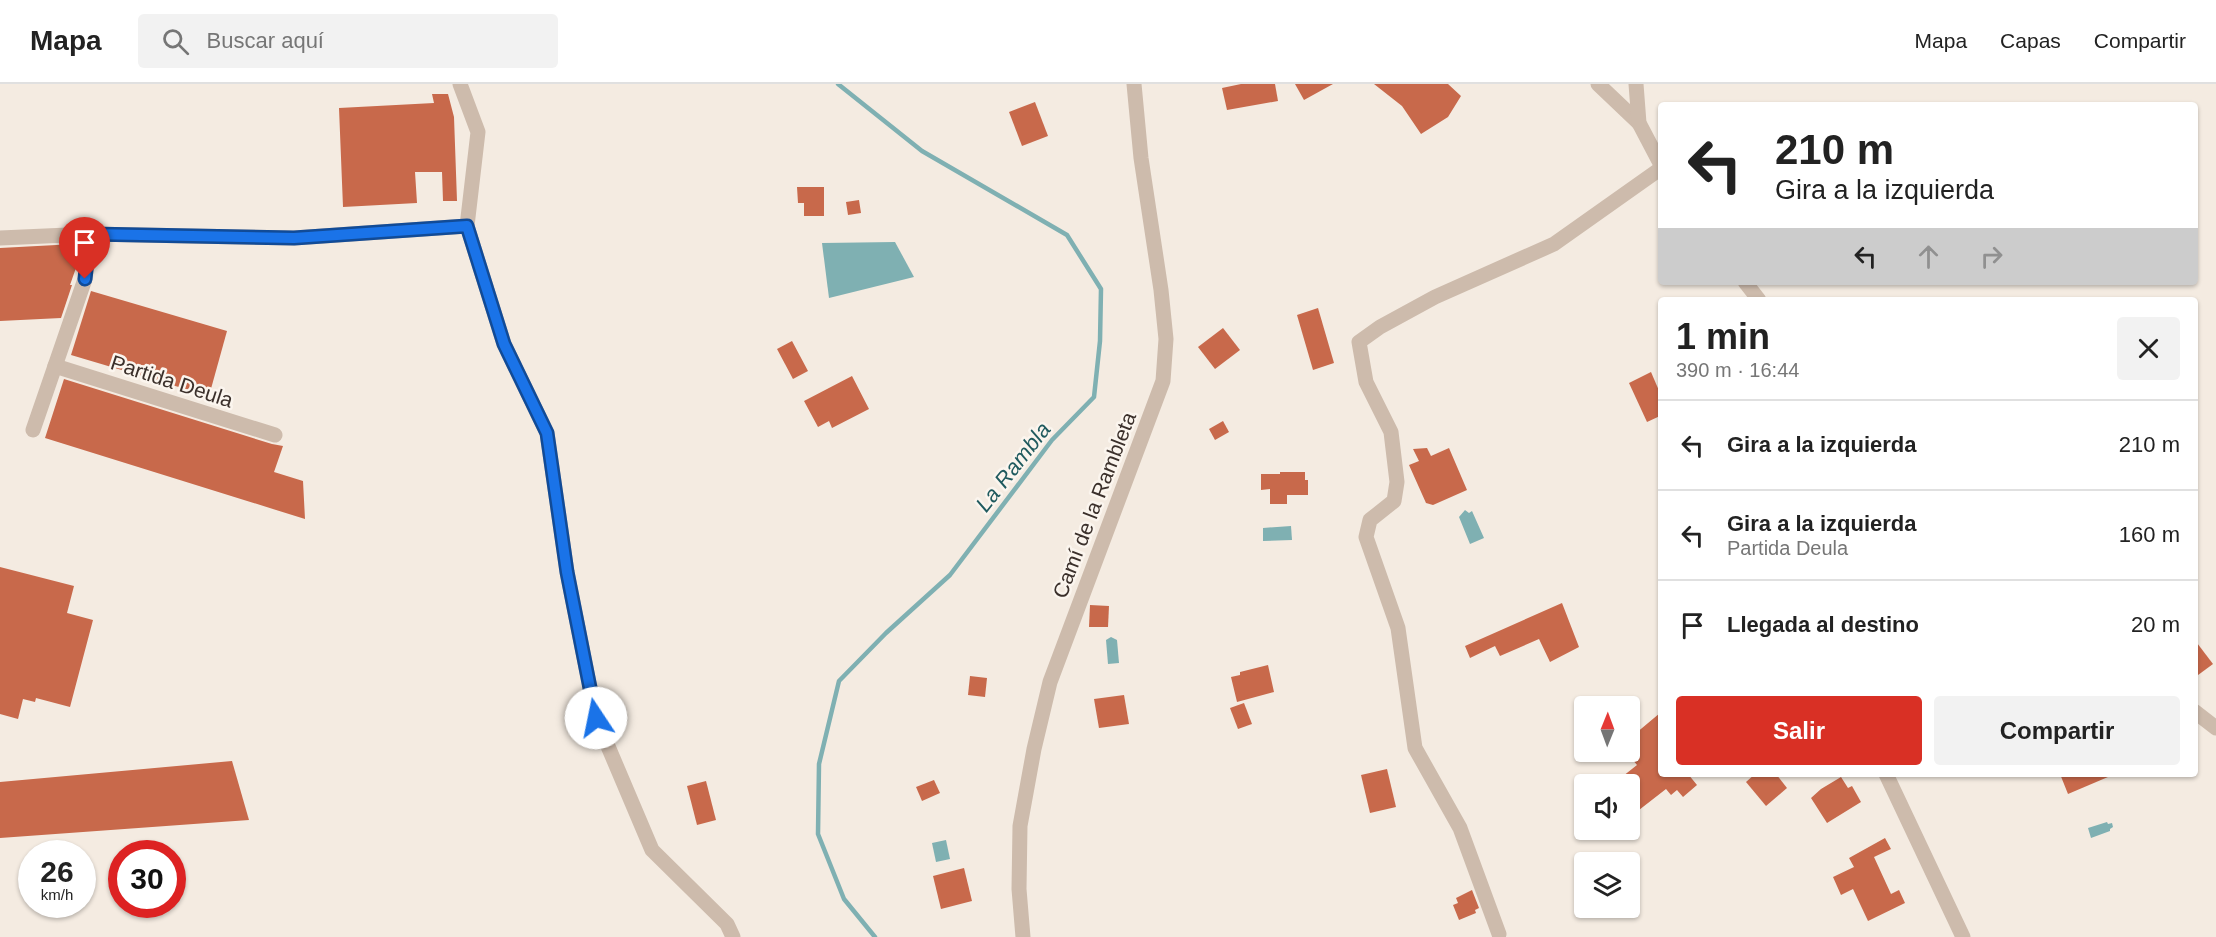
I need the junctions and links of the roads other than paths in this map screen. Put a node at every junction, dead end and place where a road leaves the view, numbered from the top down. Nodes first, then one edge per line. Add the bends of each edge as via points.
1 (460, 84) edge
2 (1134, 84) edge
3 (1598, 84) edge
4 (1636, 84) edge
5 (1639, 123) junction
6 (1658, 159) edge
7 (1658, 170) edge
8 (467, 226) junction
9 (90, 234) junction
10 (0, 238) edge
11 (1747, 285) edge
12 (1757, 297) edge
13 (55, 366) junction
14 (33, 430) dead end
15 (275, 435) dead end
16 (2198, 714) edge
17 (2216, 728) edge
18 (1887, 777) edge
19 (1499, 934) dead end
20 (733, 937) edge
21 (1023, 937) edge
22 (1963, 937) edge

1 - 8 street via 478,132
2 - 21 street, Camí de la Rambleta via 1166,339 1163,381 1047,693 1020,826
3 - 5 street
4 - 5 street
5 - 6 street
7 - 19 street via 1554,244 1435,297 1359,342 1366,382 1391,432 1397,482 1394,501 1370,520 1366,537 1398,627 1414,748 1460,828
8 - 9 street via 294,238
8 - 20 street via 504,344 547,433 567,572 596,718 652,850 727,924
9 - 10 street
9 - 13 street via 85,279
11 - 12 street
13 - 14 street
13 - 15 street, Partida Deula
16 - 17 street
18 - 22 street

